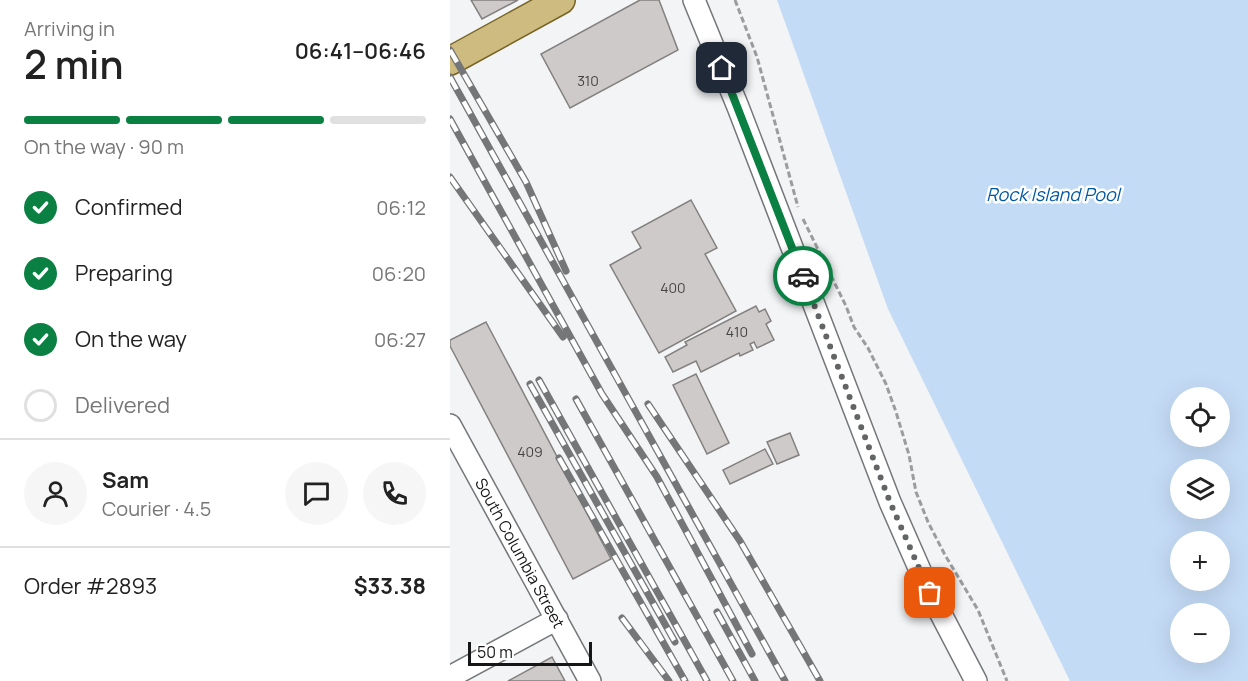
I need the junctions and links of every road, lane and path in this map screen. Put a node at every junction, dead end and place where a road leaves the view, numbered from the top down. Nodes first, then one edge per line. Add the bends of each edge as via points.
1 (561, 0) edge
2 (694, 0) edge
3 (735, 0) edge
4 (450, 61) edge
5 (450, 425) edge
6 (557, 619) junction
7 (450, 679) edge
8 (590, 681) edge
9 (976, 681) edge
10 (1007, 681) edge

1 - 4 main road
2 - 9 street via 903,534
3 - 10 path via 757,57 800,213 886,384 928,522 978,610
5 - 6 street, South Columbia Street
6 - 7 street
6 - 8 street, South Columbia Street

